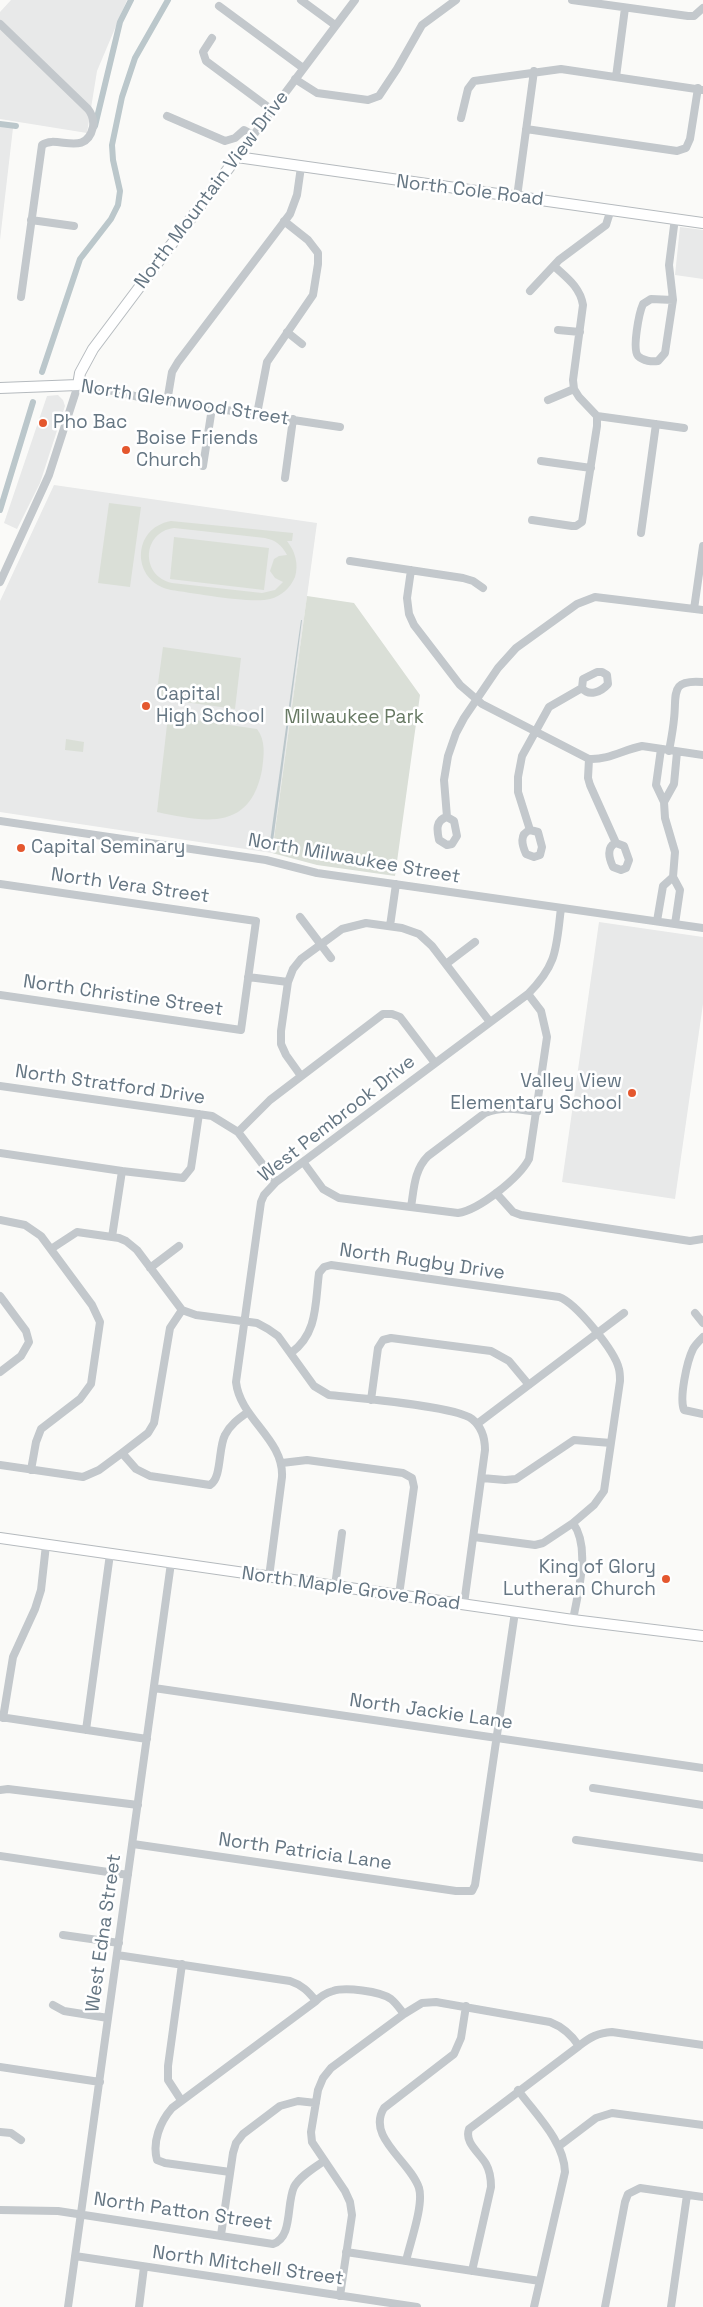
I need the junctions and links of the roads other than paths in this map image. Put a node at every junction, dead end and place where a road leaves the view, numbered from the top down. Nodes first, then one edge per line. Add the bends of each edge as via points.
1 (301, 0) edge
2 (355, 0) edge
3 (456, 0) edge
4 (572, 0) edge
5 (220, 6) dead end
6 (625, 8) junction
7 (703, 8) edge
8 (0, 24) edge
9 (335, 25) junction
10 (212, 38) dead end
11 (303, 68) junction
12 (534, 71) junction
13 (616, 77) junction
14 (295, 79) junction
15 (700, 89) edge
16 (272, 110) junction
17 (167, 116) dead end
18 (461, 118) dead end
19 (526, 129) junction
20 (253, 135) junction
21 (237, 158) junction
22 (301, 167) junction
23 (517, 198) junction
24 (612, 209) junction
25 (675, 218) junction
26 (31, 220) junction
27 (284, 221) junction
28 (703, 223) edge
29 (74, 226) dead end
30 (554, 266) junction
31 (530, 291) dead end
32 (21, 297) dead end
33 (673, 300) junction
34 (558, 330) dead end
35 (287, 332) junction
36 (580, 332) junction
37 (302, 344) dead end
38 (78, 385) junction
39 (0, 388) edge
40 (574, 389) junction
41 (548, 400) dead end
42 (167, 402) junction
43 (212, 408) junction
44 (257, 414) junction
45 (597, 416) junction
46 (293, 419) junction
47 (656, 424) junction
48 (340, 427) dead end
49 (684, 428) dead end
50 (541, 462) dead end
51 (204, 466) dead end
52 (591, 468) junction
53 (285, 478) dead end
54 (532, 520) dead end
55 (641, 533) dead end
56 (703, 546) edge
57 (350, 561) dead end
58 (411, 570) junction
59 (0, 582) edge
60 (483, 588) dead end
61 (694, 609) junction
62 (703, 610) edge
63 (703, 682) edge
64 (582, 688) dead end
65 (476, 700) junction
66 (534, 731) junction
67 (661, 749) junction
68 (673, 751) junction
69 (703, 755) edge
70 (589, 759) junction
71 (664, 802) junction
72 (447, 817) dead end
73 (0, 821) edge
74 (530, 830) dead end
75 (616, 843) dead end
76 (673, 877) junction
77 (0, 884) edge
78 (396, 884) junction
79 (561, 908) junction
80 (300, 917) dead end
81 (657, 921) junction
82 (675, 924) junction
83 (390, 926) junction
84 (703, 928) edge
85 (475, 942) dead end
86 (321, 945) junction
87 (331, 958) dead end
88 (446, 964) junction
89 (248, 977) junction
90 (288, 982) junction
91 (528, 994) junction
92 (0, 995) edge
93 (490, 1022) junction
94 (435, 1064) junction
95 (302, 1076) junction
96 (0, 1086) edge
97 (537, 1112) junction
98 (199, 1114) junction
99 (238, 1132) junction
100 (0, 1153) edge
101 (304, 1163) junction
102 (122, 1171) junction
103 (276, 1182) junction
104 (496, 1193) junction
105 (411, 1207) junction
106 (0, 1220) edge
107 (112, 1237) junction
108 (703, 1239) edge
109 (179, 1246) dead end
110 (51, 1249) junction
111 (150, 1268) junction
112 (0, 1296) edge
113 (182, 1310) junction
114 (624, 1313) dead end
115 (695, 1313) dead end
116 (244, 1322) junction
117 (703, 1323) edge
118 (596, 1334) junction
119 (703, 1336) edge
120 (291, 1353) junction
121 (0, 1372) edge
122 (529, 1385) junction
123 (371, 1400) junction
124 (248, 1412) junction
125 (703, 1414) edge
126 (477, 1424) junction
127 (611, 1442) junction
128 (122, 1453) junction
129 (282, 1464) junction
130 (0, 1465) edge
131 (31, 1470) junction
132 (482, 1478) junction
133 (573, 1523) junction
134 (342, 1533) dead end
135 (474, 1537) junction
136 (0, 1538) edge
137 (46, 1545) junction
138 (110, 1554) junction
139 (171, 1563) junction
140 (269, 1577) junction
141 (335, 1586) junction
142 (399, 1595) junction
143 (464, 1604) junction
144 (515, 1612) junction
145 (573, 1620) junction
146 (703, 1636) edge
147 (154, 1688) junction
148 (2, 1717) edge
149 (86, 1730) junction
150 (497, 1737) junction
151 (147, 1739) junction
152 (703, 1768) edge
153 (594, 1788) dead end
154 (0, 1790) edge
155 (703, 1805) edge
156 (138, 1806) junction
157 (576, 1840) dead end
158 (132, 1844) junction
159 (0, 1856) edge
160 (703, 1858) edge
161 (128, 1875) junction
162 (63, 1935) dead end
163 (119, 1943) junction
164 (117, 1955) junction
165 (182, 1964) junction
166 (316, 2001) junction
167 (52, 2005) dead end
168 (466, 2006) junction
169 (404, 2014) junction
170 (108, 2018) junction
171 (703, 2045) edge
172 (579, 2046) junction
173 (0, 2067) edge
174 (100, 2082) junction
175 (518, 2090) junction
176 (181, 2100) junction
177 (316, 2103) junction
178 (703, 2125) edge
179 (0, 2132) edge
180 (21, 2140) dead end
181 (559, 2146) junction
182 (324, 2161) junction
183 (230, 2172) junction
184 (687, 2195) junction
185 (703, 2197) edge
186 (0, 2210) edge
187 (80, 2214) junction
188 (221, 2235) junction
189 (346, 2252) junction
190 (75, 2256) junction
191 (406, 2261) junction
192 (144, 2267) junction
193 (472, 2271) junction
194 (540, 2281) junction
195 (340, 2296) junction
196 (68, 2307) edge
197 (139, 2307) edge
198 (417, 2307) edge
199 (534, 2307) edge
200 (605, 2307) edge
201 (671, 2307) edge

1 - 9 street
2 - 9 street, North Mountain View Drive
3 - 14 street via 422,25 379,96 368,100 317,93
4 - 6 street
5 - 11 street
6 - 7 street via 694,16
6 - 13 street
8 - 26 street via 88,108 93,123 91,133 84,141 44,143 40,149
9 - 11 street, North Mountain View Drive
10 - 16 street via 203,52 206,61
11 - 14 street, North Mountain View Drive
12 - 13 street via 561,69
12 - 18 street via 472,82
12 - 19 street
13 - 15 street
14 - 16 street, North Mountain View Drive
15 - 19 street via 686,148 677,150
16 - 20 street, North Mountain View Drive
17 - 20 street via 225,141 244,130
19 - 23 street
20 - 21 street, North Mountain View Drive
21 - 22 main road, North Cole Road
21 - 38 main road, North Mountain View Drive via 93,350 80,373
22 - 23 main road, North Cole Road
22 - 27 street via 297,195
23 - 24 main road, North Cole Road
24 - 25 main road, North Cole Road
24 - 30 street via 606,226
25 - 28 main road, North Cole Road
25 - 33 street via 669,265
26 - 29 street
26 - 32 street
27 - 35 street via 308,240 318,253 313,295
27 - 42 street via 178,362 172,372
30 - 31 street
30 - 36 street via 578,288 582,296
33 - 33 street via 651,299 640,310 636,352 645,360 661,359 665,353
34 - 36 street
35 - 37 street
35 - 44 street via 266,362
36 - 40 street
38 - 39 main road, North Glenwood Street
38 - 42 street, North Glenwood Street
38 - 59 street via 43,490
40 - 41 street
40 - 45 street
42 - 43 street, North Glenwood Street
43 - 44 street, North Glenwood Street
43 - 51 street
44 - 46 street, North Glenwood Street
45 - 47 street
45 - 52 street
46 - 48 street, North Glenwood Street
46 - 53 street
47 - 49 street
47 - 55 street
50 - 52 street
52 - 54 street via 584,519 580,525
56 - 61 street
57 - 58 street
58 - 60 street via 463,578
58 - 65 street via 407,598 414,625 460,685
61 - 62 street
61 - 65 street via 602,596 588,599 508,656
63 - 68 street via 689,681 677,688 674,695
64 - 66 street via 548,707
65 - 66 street
65 - 72 street via 456,733 448,756 444,788
66 - 70 street
66 - 74 street via 522,756 518,778 520,799
67 - 68 street
67 - 70 street via 642,746 608,758
67 - 71 street via 656,785
68 - 69 street
68 - 71 street via 674,784
70 - 75 street via 590,785
71 - 76 street via 675,852
73 - 78 street, North Milwaukee Street via 266,860 317,873
76 - 81 street via 663,886
76 - 82 street via 680,890
77 - 89 street, North Vera Street via 256,921
78 - 79 street, North Milwaukee Street
78 - 83 street
79 - 81 street, North Milwaukee Street
79 - 91 street, West Pembrook Drive via 554,958 544,978
80 - 86 street
81 - 82 street, North Milwaukee Street
82 - 84 street, North Milwaukee Street
83 - 86 street via 366,922 342,929
83 - 88 street via 419,934
85 - 88 street
86 - 87 street
86 - 90 street via 301,960
88 - 93 street
89 - 90 street
89 - 92 street, North Christine Street via 241,1030
90 - 95 street via 281,1044
91 - 93 street, West Pembrook Drive
91 - 97 street via 540,1011 547,1037
93 - 94 street, West Pembrook Drive
94 - 95 street via 400,1017 383,1014
94 - 101 street, West Pembrook Drive
95 - 99 street via 270,1100
96 - 98 street, North Stratford Drive
97 - 104 street via 525,1168
97 - 105 street via 505,1108 485,1113 421,1164 415,1177
98 - 99 street, North Stratford Drive via 212,1116
98 - 102 street via 188,1174 177,1178
99 - 103 street, North Stratford Drive
100 - 102 street
101 - 103 street, West Pembrook Drive
101 - 105 street via 322,1189 331,1195
102 - 107 street
103 - 116 street, West Pembrook Drive via 261,1202
104 - 105 street via 465,1212
104 - 108 street via 513,1212 521,1215 690,1241
106 - 110 street via 33,1229
107 - 110 street via 74,1233
107 - 111 street via 132,1245
109 - 111 street
110 - 131 street via 96,1310 100,1329 88,1389 41,1429
111 - 113 street
112 - 121 street via 26,1331 29,1342 25,1352
113 - 116 street
113 - 128 street via 170,1328 154,1423 148,1433
114 - 118 street
115 - 117 street
116 - 120 street via 268,1329
116 - 124 street, West Pembrook Drive via 236,1382 239,1397
118 - 120 street, North Rugby Drive via 577,1309 559,1297 331,1265 320,1273 312,1326 307,1338
118 - 122 street
118 - 127 street, North Rugby Drive via 619,1369
119 - 125 street via 688,1362 682,1402 684,1410
120 - 123 street via 321,1392
122 - 123 street via 509,1361 491,1351 391,1338 383,1340 378,1348
122 - 126 street
123 - 126 street via 457,1413
124 - 128 street via 226,1433 220,1448 216,1479 210,1485 150,1476 136,1469
124 - 129 street, West Pembrook Drive via 274,1447
126 - 132 street via 485,1444
127 - 132 street via 574,1440 516,1479
127 - 133 street, North Rugby Drive via 606,1484 601,1497
128 - 131 street via 83,1477
129 - 140 street
129 - 142 street via 307,1460 404,1473 412,1478 414,1487
130 - 131 street
132 - 135 street
133 - 135 street, North Rugby Drive via 535,1545
133 - 145 street via 579,1531 583,1548
134 - 141 street
135 - 143 street
136 - 137 main road, North Maple Grove Road
137 - 138 main road, North Maple Grove Road
137 - 148 street via 41,1590 13,1657
138 - 139 main road, North Maple Grove Road
138 - 149 street
139 - 140 main road, North Maple Grove Road
139 - 147 street, West Edna Street
140 - 141 main road, North Maple Grove Road
141 - 142 main road, North Maple Grove Road
142 - 143 main road, North Maple Grove Road
143 - 144 main road, North Maple Grove Road
144 - 145 main road, North Maple Grove Road
144 - 150 street
145 - 146 main road, North Maple Grove Road
147 - 150 street, North Jackie Lane
147 - 151 street, West Edna Street
148 - 149 street
149 - 151 street
150 - 152 street, North Jackie Lane
150 - 158 street, North Patricia Lane via 476,1885 472,1890 456,1891
151 - 156 street, West Edna Street
153 - 155 street
154 - 156 street
156 - 158 street, West Edna Street
157 - 160 street
158 - 161 street, West Edna Street
159 - 161 street
161 - 163 street, West Edna Street
162 - 163 street
163 - 164 street, West Edna Street
164 - 165 street
164 - 170 street, West Edna Street
165 - 166 street via 290,1981 308,1991
165 - 176 street via 168,2066 168,2080
166 - 169 street via 325,1993 345,1989 378,1994 392,2000
166 - 176 street
167 - 170 street via 64,2011
168 - 169 street via 430,2002 414,2006
168 - 172 street via 550,2022 572,2036
168 - 191 street via 461,2038 454,2054 384,2108 380,2115 378,2125 382,2134 413,2176 419,2190 420,2202
169 - 177 street via 331,2068 323,2078
170 - 174 street, West Edna Street
171 - 172 street via 612,2032 589,2038
172 - 175 street
173 - 174 street
174 - 187 street, West Edna Street
175 - 181 street
175 - 193 street via 471,2126 468,2133 470,2143 486,2164 491,2181
176 - 183 street via 163,2118 155,2152 157,2160
177 - 182 street via 312,2142
177 - 183 street via 288,2102 243,2134 236,2143
178 - 181 street via 612,2113 596,2118
179 - 180 street via 11,2133
181 - 194 street via 565,2172
182 - 188 street, North Patton Street via 295,2185 285,2235 280,2241 273,2244
182 - 189 street via 350,2202 352,2215
183 - 188 street
184 - 185 street
184 - 200 street via 640,2188 628,2194
184 - 201 street
186 - 187 street, North Patton Street
187 - 188 street, North Patton Street
187 - 190 street, West Edna Street
189 - 191 street
189 - 195 street
190 - 192 street, North Mitchell Street
190 - 196 street, West Edna Street
191 - 193 street
192 - 195 street, North Mitchell Street
192 - 197 street
193 - 194 street
194 - 199 street
195 - 198 street, North Mitchell Street

